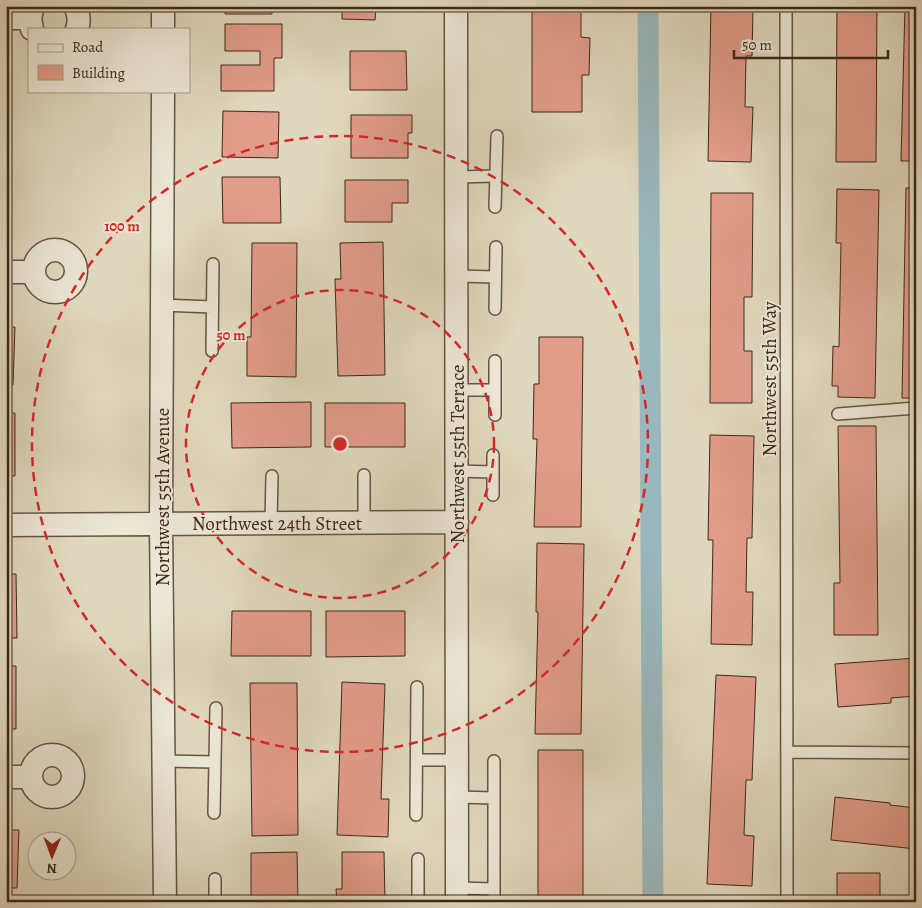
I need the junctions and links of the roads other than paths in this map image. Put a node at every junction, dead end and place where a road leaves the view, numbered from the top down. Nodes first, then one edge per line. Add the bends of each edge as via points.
1 (75, 6) edge
2 (163, 6) edge
3 (456, 6) edge
4 (786, 6) edge
5 (6, 18) edge
6 (32, 18) edge
7 (77, 28) edge
8 (163, 28) edge
9 (163, 92) edge
10 (497, 136) dead end
11 (496, 176) junction
12 (457, 177) junction
13 (495, 207) dead end
14 (496, 247) dead end
15 (213, 264) dead end
16 (6, 272) edge
17 (33, 272) dead end
18 (457, 276) junction
19 (495, 277) junction
20 (162, 305) junction
21 (212, 307) junction
22 (494, 309) dead end
23 (212, 351) dead end
24 (495, 361) dead end
25 (457, 390) junction
26 (495, 390) junction
27 (916, 408) edge
28 (838, 414) dead end
29 (495, 415) dead end
30 (493, 455) dead end
31 (457, 472) junction
32 (493, 472) junction
33 (364, 475) dead end
34 (272, 476) dead end
35 (493, 495) dead end
36 (457, 522) junction
37 (271, 523) junction
38 (364, 523) junction
39 (161, 524) junction
40 (6, 525) edge
41 (418, 687) dead end
42 (216, 708) dead end
43 (787, 752) junction
44 (916, 753) edge
45 (417, 760) junction
46 (457, 760) junction
47 (163, 761) junction
48 (494, 761) dead end
49 (215, 762) junction
50 (32, 776) dead end
51 (6, 777) edge
52 (457, 797) junction
53 (494, 798) junction
54 (214, 813) dead end
55 (416, 815) dead end
56 (418, 859) dead end
57 (215, 879) dead end
58 (494, 888) junction
59 (457, 895) edge
60 (165, 902) edge
61 (215, 902) edge
62 (418, 902) edge
63 (494, 902) edge
64 (787, 902) edge

1 - 7 street via 79,20
2 - 8 street
3 - 12 street, Northwest 55th Terrace
4 - 43 lane, Northwest 55th Way
5 - 6 street
9 - 20 street, Northwest 55th Avenue
10 - 11 lane
11 - 12 lane
11 - 13 lane
12 - 18 street, Northwest 55th Terrace
14 - 19 lane
15 - 21 lane
16 - 17 street
18 - 19 lane
18 - 25 street, Northwest 55th Terrace
19 - 22 lane
20 - 21 lane
20 - 39 street, Northwest 55th Avenue
21 - 23 lane
24 - 26 lane
25 - 26 lane
25 - 31 street, Northwest 55th Terrace
26 - 29 lane
27 - 28 lane
30 - 32 lane
31 - 32 lane
31 - 36 street, Northwest 55th Terrace
32 - 35 lane
33 - 38 lane
34 - 37 lane
36 - 38 street, Northwest 24th Street
36 - 46 street, Northwest 55th Terrace
37 - 38 street, Northwest 24th Street
37 - 39 street, Northwest 24th Street
39 - 40 street, Northwest 24th Street
39 - 47 street, Northwest 55th Avenue
41 - 45 lane
42 - 49 lane
43 - 44 lane
43 - 64 lane, Northwest 55th Way
45 - 46 lane
45 - 55 lane
46 - 52 street, Northwest 55th Terrace
47 - 49 lane
47 - 60 street, Northwest 55th Avenue
48 - 53 lane
49 - 54 lane
50 - 51 street
52 - 53 lane
52 - 59 street, Northwest 55th Terrace
53 - 58 lane
56 - 62 lane
57 - 61 lane
58 - 59 lane
58 - 63 lane

